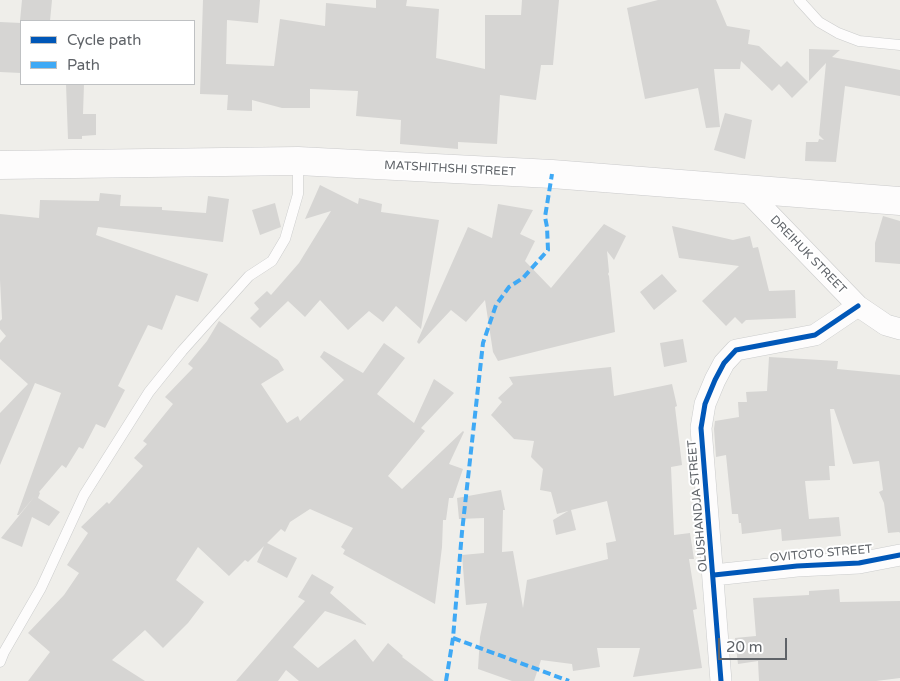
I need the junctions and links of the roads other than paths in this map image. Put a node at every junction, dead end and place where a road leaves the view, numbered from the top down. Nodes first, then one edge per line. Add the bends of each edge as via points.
1 (799, 0) edge
2 (900, 45) edge
3 (298, 161) junction
4 (0, 165) edge
5 (746, 190) junction
6 (900, 202) edge
7 (858, 306) junction
8 (900, 329) edge
9 (900, 555) edge
10 (714, 574) junction
11 (0, 662) edge
12 (721, 681) edge

1 - 2 lane via 819,22 838,33 859,41
3 - 4 main road, MATSHITHSHI STREET
3 - 5 main road, MATSHITHSHI STREET via 552,174
3 - 11 lane via 298,194 285,239 272,261 249,276 149,392 84,495 41,588
5 - 6 main road, MATSHITHSHI STREET
5 - 7 street, DREIHUK STREET
7 - 8 street, DREIHUK STREET via 886,325
7 - 10 street, OLUSHANDJA STREET via 815,335 736,350 724,363 705,404 701,428
9 - 10 street, OVITOTO STREET via 859,564
10 - 12 street, OLUSHANDJA STREET

